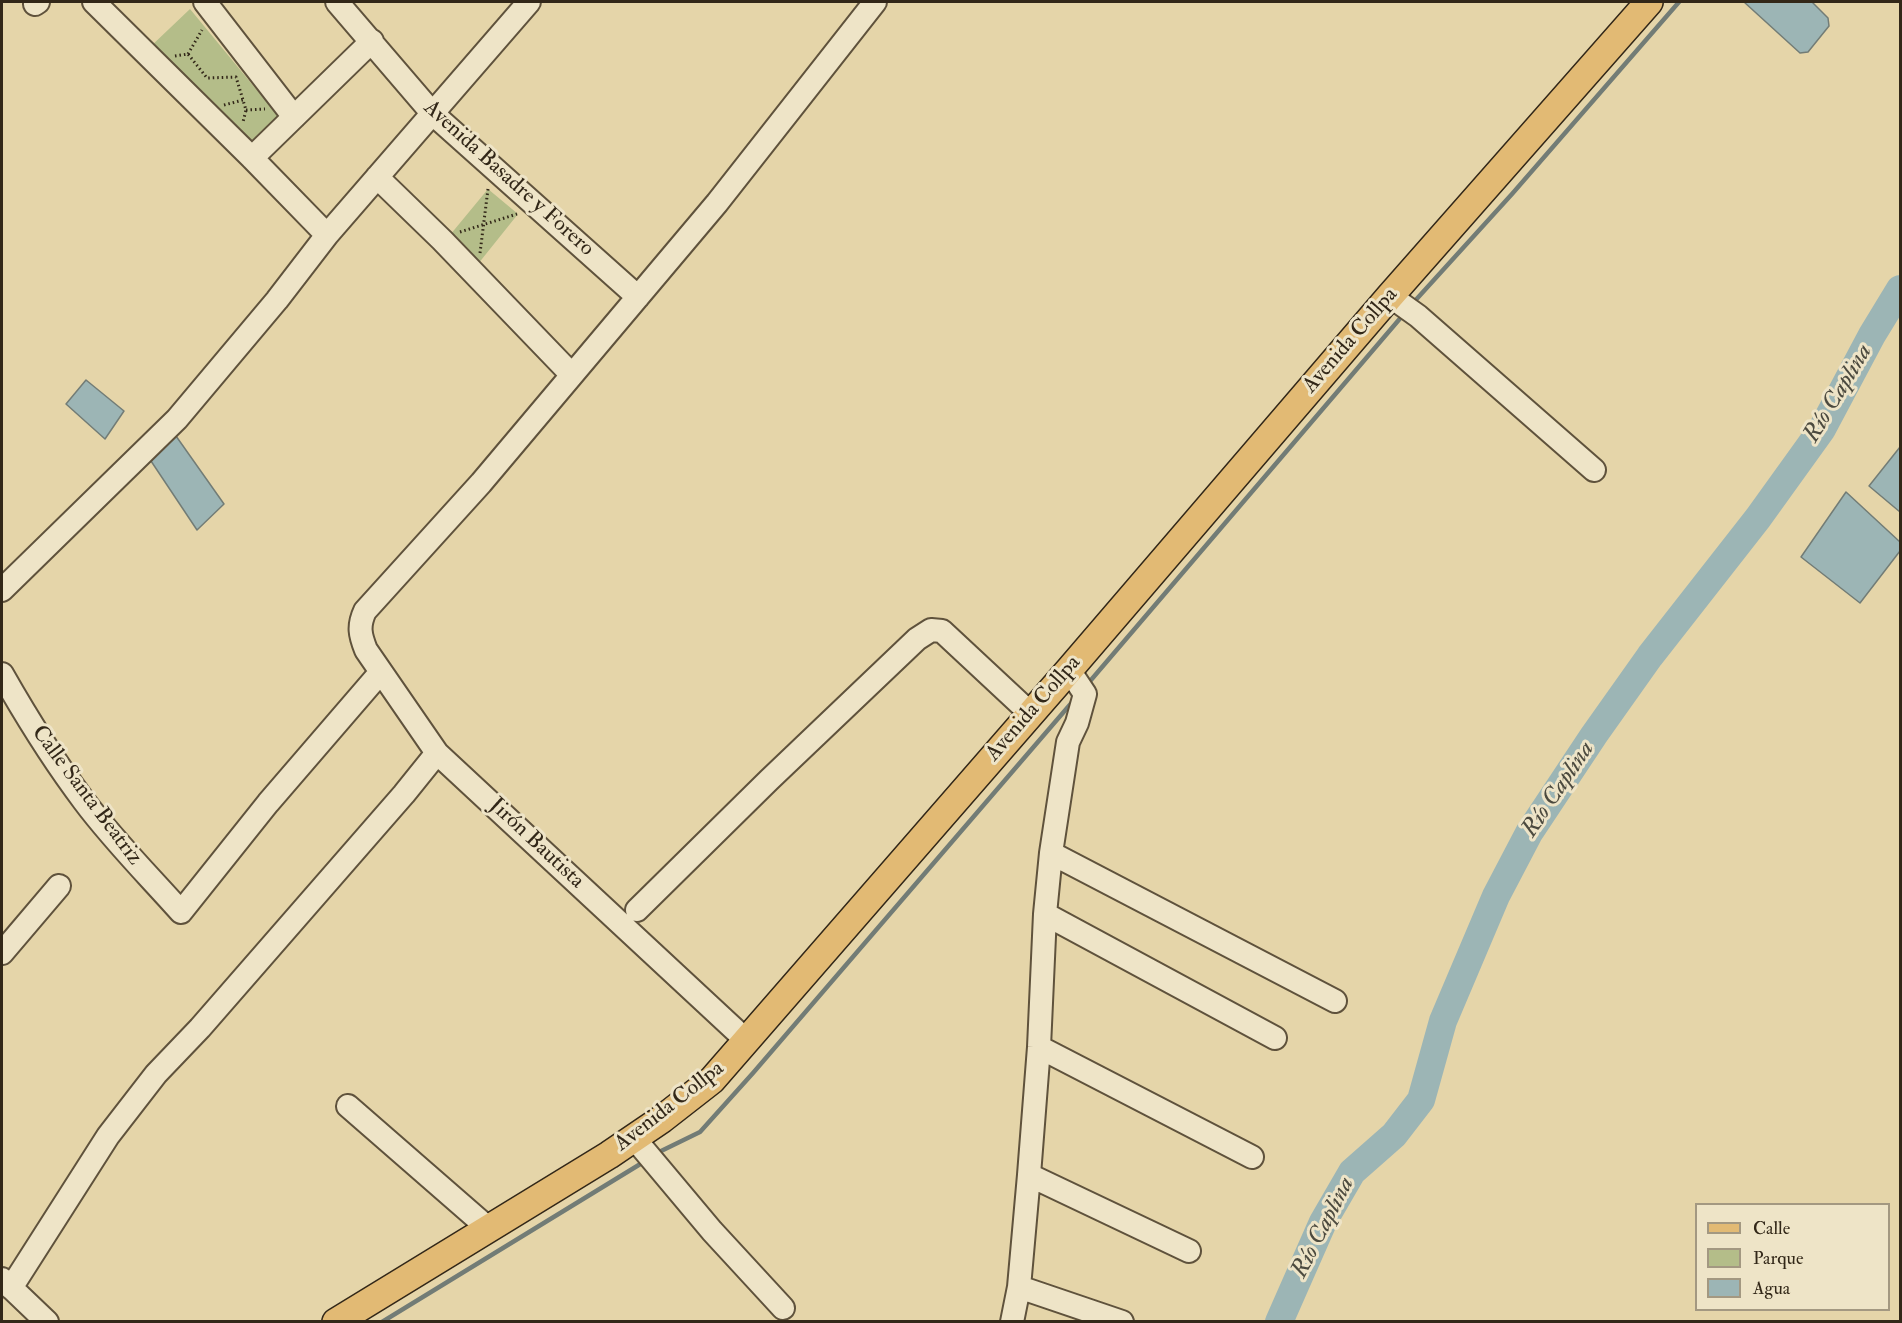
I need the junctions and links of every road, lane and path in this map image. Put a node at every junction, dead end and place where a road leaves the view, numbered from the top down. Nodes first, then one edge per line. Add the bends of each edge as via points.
1 (94, 2) edge
2 (205, 2) edge
3 (337, 2) edge
4 (529, 2) edge
5 (875, 2) edge
6 (1649, 2) edge
7 (205, 27) dead end
8 (372, 41) junction
9 (188, 54) junction
10 (168, 57) dead end
11 (272, 108) dead end
12 (246, 110) junction
13 (433, 114) junction
14 (294, 117) junction
15 (241, 130) dead end
16 (252, 158) junction
17 (377, 177) junction
18 (488, 189) dead end
19 (518, 214) dead end
20 (483, 225) junction
21 (327, 235) junction
22 (450, 235) dead end
23 (480, 254) dead end
24 (1390, 296) junction
25 (638, 297) junction
26 (572, 375) junction
27 (1594, 470) dead end
28 (2, 590) edge
29 (1069, 670) junction
30 (380, 673) junction
31 (2, 674) edge
32 (1030, 713) junction
33 (437, 753) junction
34 (1051, 853) junction
35 (59, 886) dead end
36 (637, 910) dead end
37 (1045, 914) junction
38 (2, 953) edge
39 (1335, 1001) dead end
40 (1275, 1038) dead end
41 (747, 1041) junction
42 (1039, 1047) junction
43 (348, 1106) dead end
44 (634, 1138) junction
45 (1252, 1157) dead end
46 (1029, 1175) junction
47 (488, 1228) junction
48 (1189, 1251) dead end
49 (6, 1283) edge
50 (1019, 1287) junction
51 (783, 1308) dead end
52 (47, 1322) edge
53 (336, 1322) edge
54 (1012, 1322) edge
55 (1122, 1322) edge

1 - 16 street
2 - 14 street
3 - 8 street, Avenida Basadre y Forero
4 - 13 street
5 - 25 street
6 - 24 main road, Avenida Collpa
7 - 9 path
8 - 13 street, Avenida Basadre y Forero
8 - 14 street
9 - 10 path
9 - 12 path via 207,78 236,77
11 - 12 path
12 - 15 path
13 - 17 street
13 - 25 street, Avenida Basadre y Forero
14 - 16 street
16 - 21 street
17 - 21 street
17 - 26 street
18 - 20 path
19 - 20 path
20 - 22 path
20 - 23 path
21 - 28 street via 278,300 177,419
24 - 27 street
24 - 29 main road, Avenida Collpa
25 - 26 street
26 - 30 street, Jirón Bautista via 481,483 365,610 360,635
29 - 32 main road, Avenida Collpa
29 - 34 street via 1084,694 1068,742
30 - 31 street, Calle Santa Beatriz via 181,912 85,802 37,735
30 - 33 street, Jirón Bautista
32 - 36 street via 942,631 927,632
32 - 41 main road, Avenida Collpa
33 - 41 street, Jirón Bautista
33 - 49 street via 156,1074
34 - 37 street
34 - 39 street
35 - 38 street
37 - 40 street
37 - 42 street
41 - 44 main road, Avenida Collpa via 712,1080
42 - 45 street
42 - 46 street
43 - 47 street
44 - 47 main road, Avenida Collpa
44 - 51 street
46 - 48 street
46 - 50 street
47 - 53 main road, Avenida Collpa
49 - 52 street
50 - 54 street
50 - 55 street

